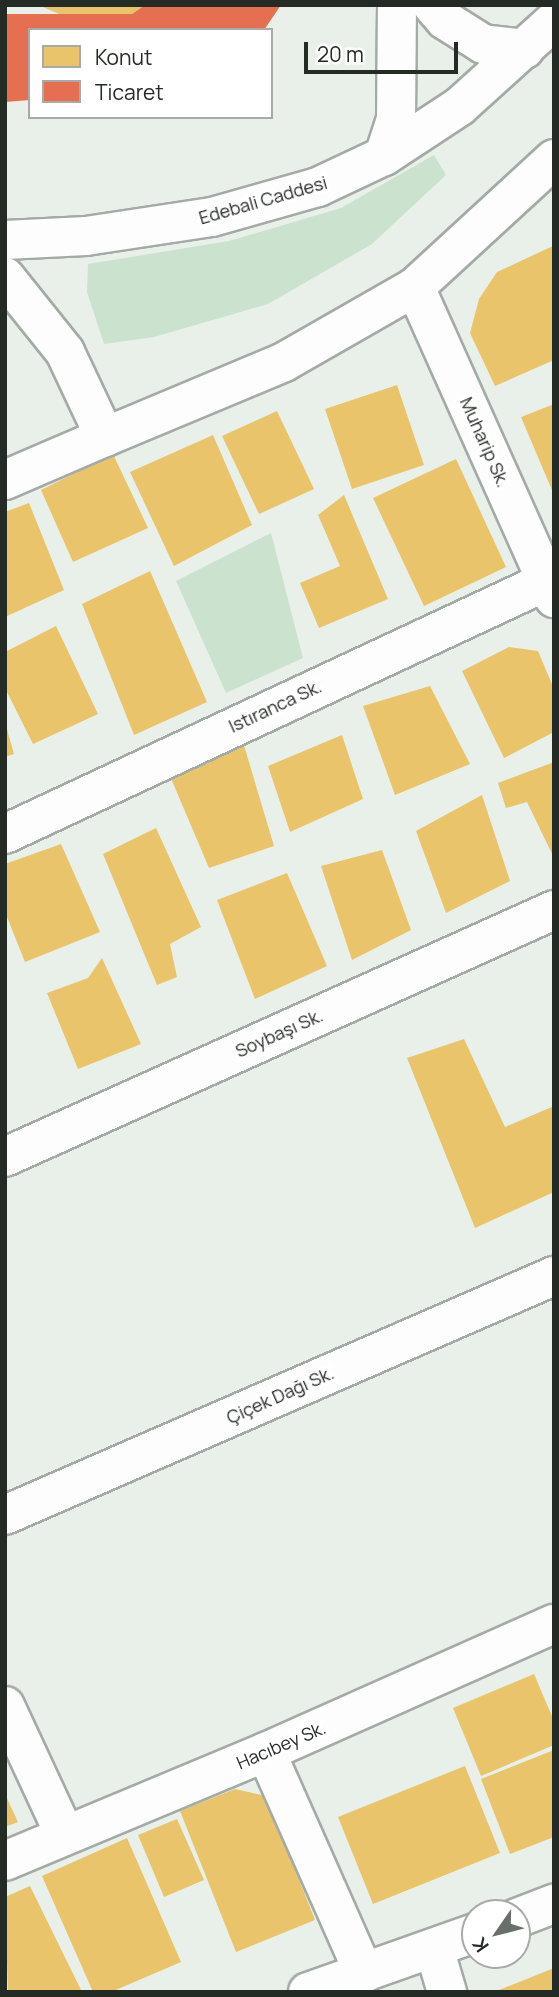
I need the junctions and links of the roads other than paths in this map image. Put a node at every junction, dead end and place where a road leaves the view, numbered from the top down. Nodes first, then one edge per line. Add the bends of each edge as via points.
1 (397, 5) edge
2 (432, 5) edge
3 (554, 21) edge
4 (525, 49) junction
5 (384, 156) junction
6 (554, 159) edge
7 (5, 240) edge
8 (5, 277) edge
9 (415, 287) junction
10 (105, 437) junction
11 (5, 480) edge
12 (550, 589) edge
13 (5, 834) edge
14 (554, 910) edge
15 (5, 1157) edge
16 (554, 1276) edge
17 (5, 1515) edge
18 (554, 1624) edge
19 (5, 1706) edge
20 (266, 1752) junction
21 (65, 1835) junction
22 (5, 1861) edge
23 (554, 1904) edge
24 (531, 1913) edge
25 (461, 1938) edge
26 (434, 1948) junction
27 (364, 1973) junction
28 (308, 1992) edge
29 (447, 1992) edge

1 - 5 street via 396,119
2 - 4 street via 445,20 483,44
3 - 4 street, Edebali Caddesi
4 - 5 street, Edebali Caddesi via 460,106
5 - 7 street, Edebali Caddesi via 318,187 212,217 86,236
6 - 9 street
8 - 10 street via 65,352
9 - 10 street via 284,362
9 - 12 street, Muharip Sk.
10 - 11 street
12 - 13 street, Istıranca Sk.
14 - 15 street, Soybaşı Sk.
16 - 17 street, Çiçek Dağı Sk.
18 - 20 street, Hacıbey Sk.
19 - 21 street
20 - 21 street, Hacıbey Sk.
20 - 27 street
21 - 22 street, Hacıbey Sk.
23 - 24 street
25 - 26 street
26 - 27 street
26 - 29 street
27 - 28 street

